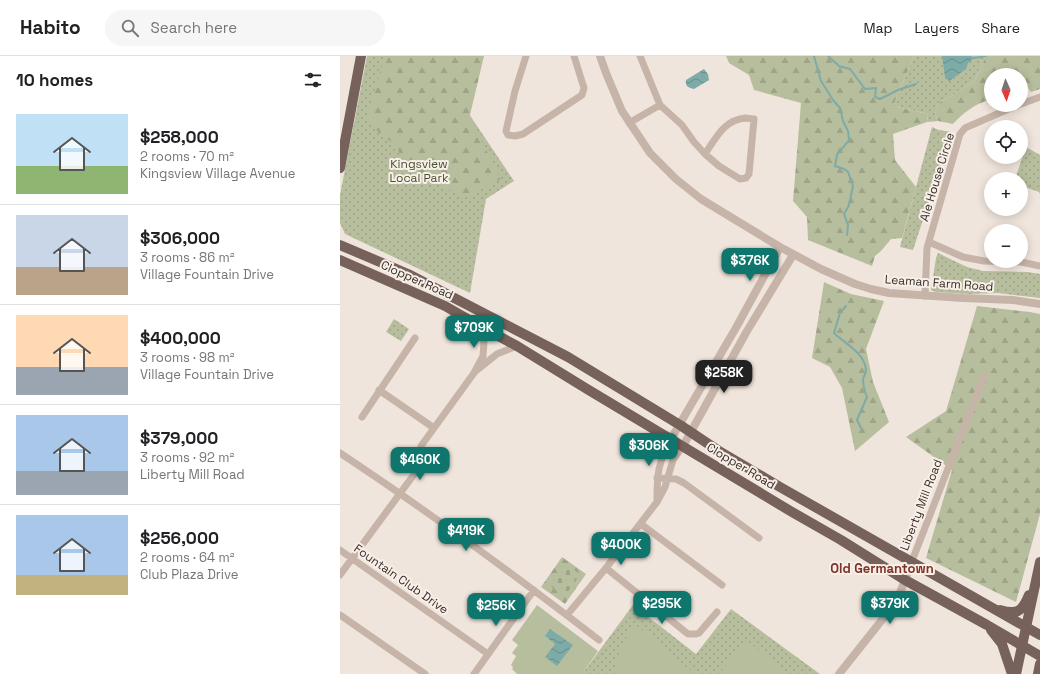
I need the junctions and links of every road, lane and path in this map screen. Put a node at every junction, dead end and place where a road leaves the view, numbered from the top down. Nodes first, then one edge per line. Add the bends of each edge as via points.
1 (361, 56) edge
2 (526, 56) edge
3 (574, 56) edge
4 (600, 56) edge
5 (640, 56) edge
6 (1040, 97) edge
7 (1028, 101) edge
8 (660, 105) junction
9 (1002, 112) edge
10 (629, 123) junction
11 (705, 154) junction
12 (340, 168) edge
13 (929, 242) junction
14 (340, 245) edge
15 (780, 247) junction
16 (793, 255) junction
17 (340, 260) edge
18 (1040, 266) edge
19 (925, 296) junction
20 (1040, 304) edge
21 (480, 326) junction
22 (415, 338) dead end
23 (517, 346) junction
24 (474, 373) junction
25 (984, 376) dead end
26 (380, 390) junction
27 (362, 417) dead end
28 (680, 425) junction
29 (434, 428) junction
30 (691, 432) junction
31 (671, 439) junction
32 (683, 446) junction
33 (340, 453) edge
34 (657, 478) junction
35 (668, 479) junction
36 (400, 492) junction
37 (657, 502) junction
38 (641, 524) junction
39 (759, 538) dead end
40 (340, 550) edge
41 (352, 558) junction
42 (912, 561) junction
43 (1040, 562) edge
44 (606, 568) junction
45 (340, 574) edge
46 (1037, 575) junction
47 (905, 580) junction
48 (722, 585) dead end
49 (534, 590) junction
50 (991, 607) junction
51 (717, 612) dead end
52 (340, 615) edge
53 (567, 615) junction
54 (987, 625) junction
55 (1026, 628) junction
56 (1040, 635) edge
57 (599, 640) dead end
58 (1022, 646) junction
59 (488, 654) junction
60 (1040, 656) edge
61 (1040, 664) edge
62 (425, 674) edge
63 (474, 674) edge
64 (839, 674) edge
65 (1012, 674) edge
66 (1016, 674) edge
67 (1038, 674) edge

1 - 12 main road
2 - 3 street via 506,131 508,135 523,134 582,95 584,88
4 - 10 street, Leaman Farm Road via 614,94
5 - 8 street
6 - 7 street
8 - 10 street
8 - 11 street via 682,124
9 - 13 street, Ale House Circle via 965,128 960,134
10 - 15 street, Leaman Farm Road via 650,154 676,179 701,199
11 - 11 street via 740,180 746,178 754,119 733,120 726,125
13 - 18 street via 963,257
13 - 19 street, Ale House Circle
14 - 28 main road, Clopper Road via 408,274 568,357
15 - 16 street, Leaman Farm Road
15 - 28 street via 738,326
16 - 19 street, Leaman Farm Road via 871,289
16 - 30 street
17 - 21 main road, Clopper Road via 445,306
19 - 20 street, Leaman Farm Road via 1013,300
21 - 23 main road, Clopper Road
21 - 24 street via 484,342 483,356
22 - 26 street
23 - 24 street via 497,354
23 - 31 main road, Clopper Road
24 - 29 street
25 - 42 street, Liberty Mill Road
26 - 27 street
26 - 29 street
28 - 30 main road, Clopper Road
28 - 31 street
29 - 36 street via 421,446 418,469
30 - 32 street
30 - 42 main road, Clopper Road via 780,487
31 - 32 main road, Clopper Road
31 - 34 street via 662,457
32 - 35 street via 674,460
32 - 47 main road, Clopper Road
33 - 36 street
34 - 35 street
34 - 37 street
35 - 37 street
35 - 39 street via 684,483
36 - 41 street
36 - 49 street
37 - 38 street
38 - 44 street
38 - 48 street
40 - 41 street, Fountain Club Drive
41 - 45 street
41 - 59 street, Fountain Club Drive
42 - 47 street, Liberty Mill Road
42 - 50 main road, Clopper Road
43 - 46 main road
44 - 51 street via 688,634 699,632
44 - 53 street
46 - 50 main road via 1025,605 1017,612
46 - 55 main road
47 - 54 main road, Clopper Road
47 - 64 street, Liberty Mill Road via 897,600
49 - 53 street
49 - 59 street
50 - 55 main road, Clopper Road
52 - 62 street
53 - 57 street
54 - 58 main road, Clopper Road
54 - 65 main road via 1002,644
55 - 56 main road, Clopper Road
55 - 58 main road
58 - 60 main road, Clopper Road
58 - 66 main road
59 - 63 street
61 - 67 main road

